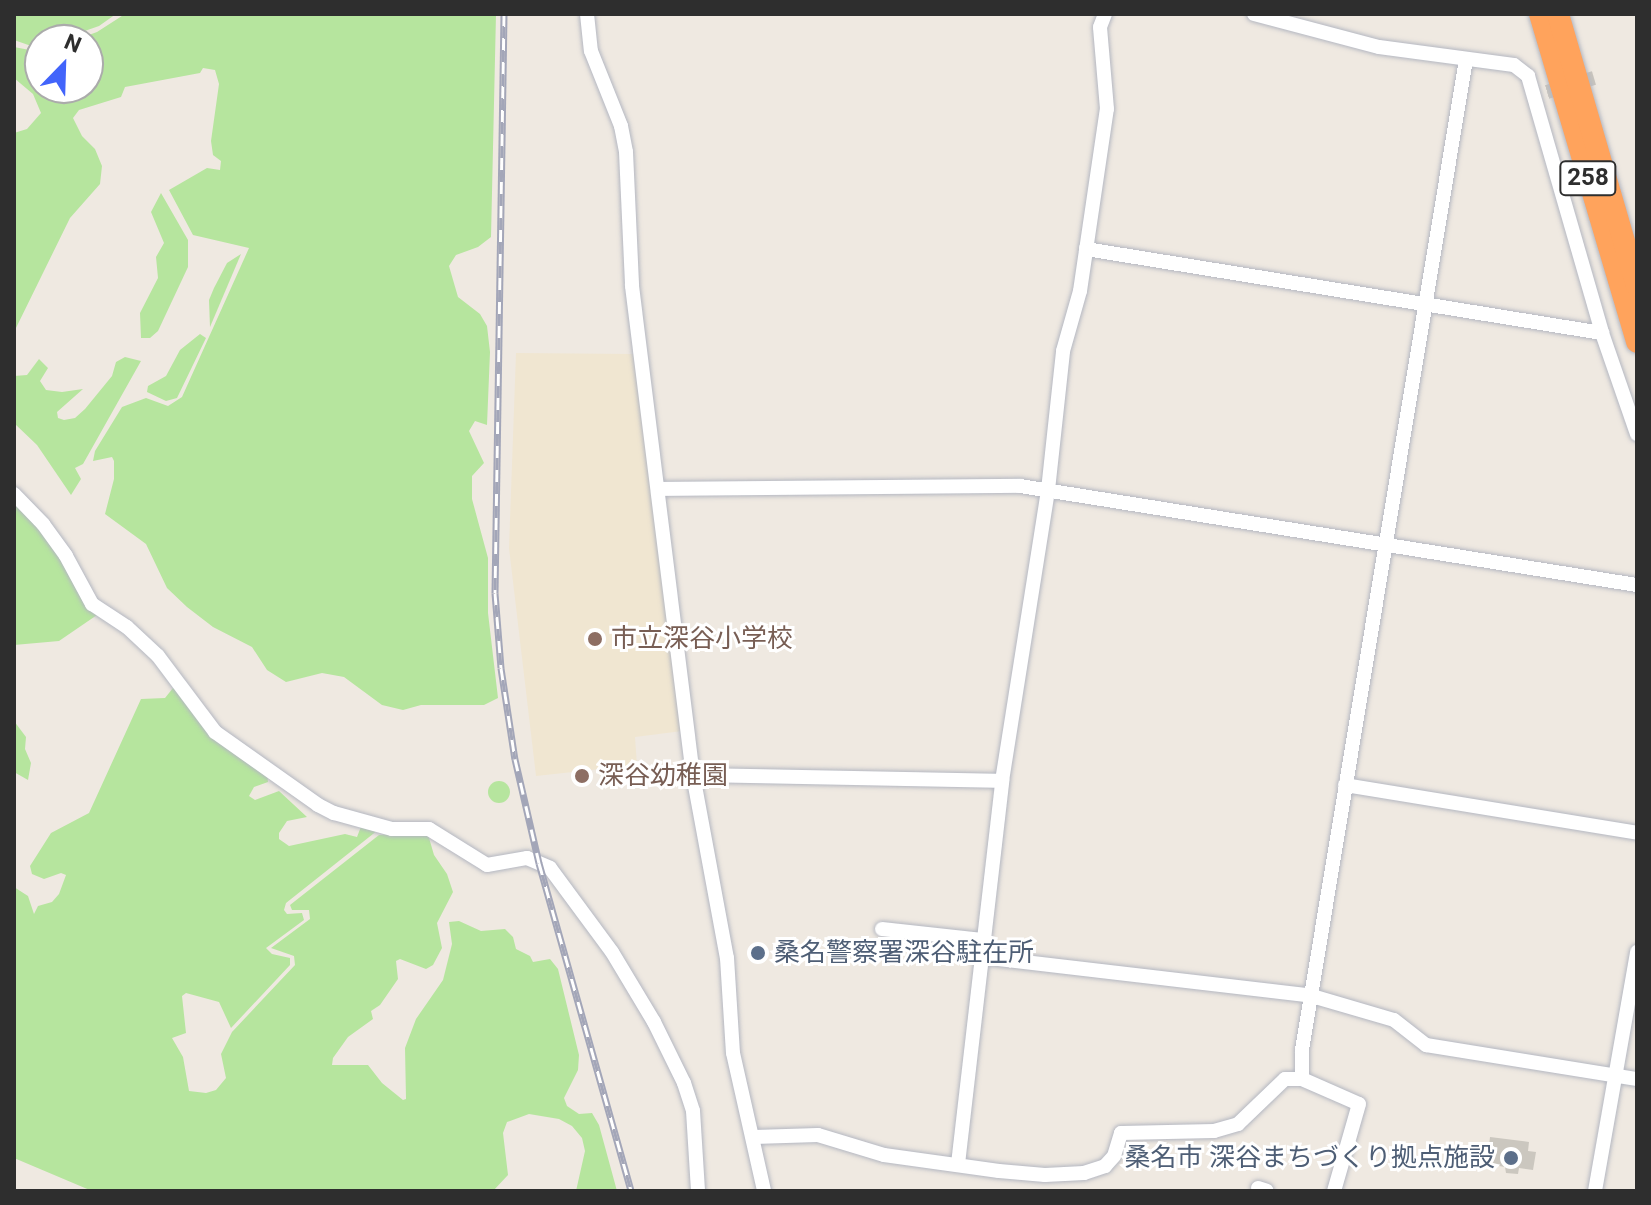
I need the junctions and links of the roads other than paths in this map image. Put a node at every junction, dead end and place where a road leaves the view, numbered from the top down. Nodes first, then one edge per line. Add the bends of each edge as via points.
1 (587, 14) edge
2 (1105, 14) edge
3 (1254, 14) edge
4 (1540, 14) edge
5 (1558, 14) edge
6 (1466, 59) junction
7 (1086, 249) junction
8 (1637, 286) edge
9 (1425, 304) junction
10 (1602, 333) junction
11 (1637, 342) edge
12 (1637, 434) edge
13 (659, 489) junction
14 (1048, 490) junction
15 (14, 494) edge
16 (1385, 543) junction
17 (1637, 585) edge
18 (693, 775) junction
19 (1002, 781) junction
20 (1345, 785) junction
21 (1637, 833) edge
22 (882, 929) dead end
23 (984, 940) junction
24 (1637, 952) edge
25 (982, 957) junction
26 (1312, 996) junction
27 (1617, 1075) junction
28 (1302, 1079) junction
29 (1637, 1079) edge
30 (754, 1137) junction
31 (958, 1164) junction
32 (1084, 1173) junction
33 (698, 1191) edge
34 (764, 1191) edge
35 (1084, 1191) edge
36 (1334, 1191) edge
37 (1595, 1191) edge

1 - 13 street via 591,51 626,152 632,286
2 - 7 street via 1100,27 1107,109
3 - 6 street via 1379,47
4 - 11 highway, 258
5 - 8 highway, 258
6 - 9 street
6 - 10 street via 1514,65 1541,94
7 - 9 street
7 - 14 street via 1063,351
9 - 10 street
9 - 16 street
10 - 12 street
13 - 14 street
13 - 18 street
14 - 16 street
14 - 19 street
15 - 33 street via 66,556 92,604 158,656 223,739 304,796 324,809 392,829 429,829 487,865 527,858 550,868 612,952 684,1083 693,1111
16 - 17 street
16 - 20 street
18 - 19 street
18 - 30 street via 727,958 733,1053
19 - 23 street
20 - 21 street
20 - 26 street
22 - 23 street
23 - 25 street
24 - 27 street
25 - 26 street
25 - 31 street
26 - 27 street via 1394,1020 1426,1045
26 - 28 street
27 - 29 street
27 - 37 street
28 - 32 street via 1285,1079 1238,1124 1214,1131 1121,1133 1105,1166
28 - 36 street via 1359,1104
30 - 31 street via 818,1135 884,1155
30 - 34 street
31 - 32 street via 1045,1175
32 - 35 street

